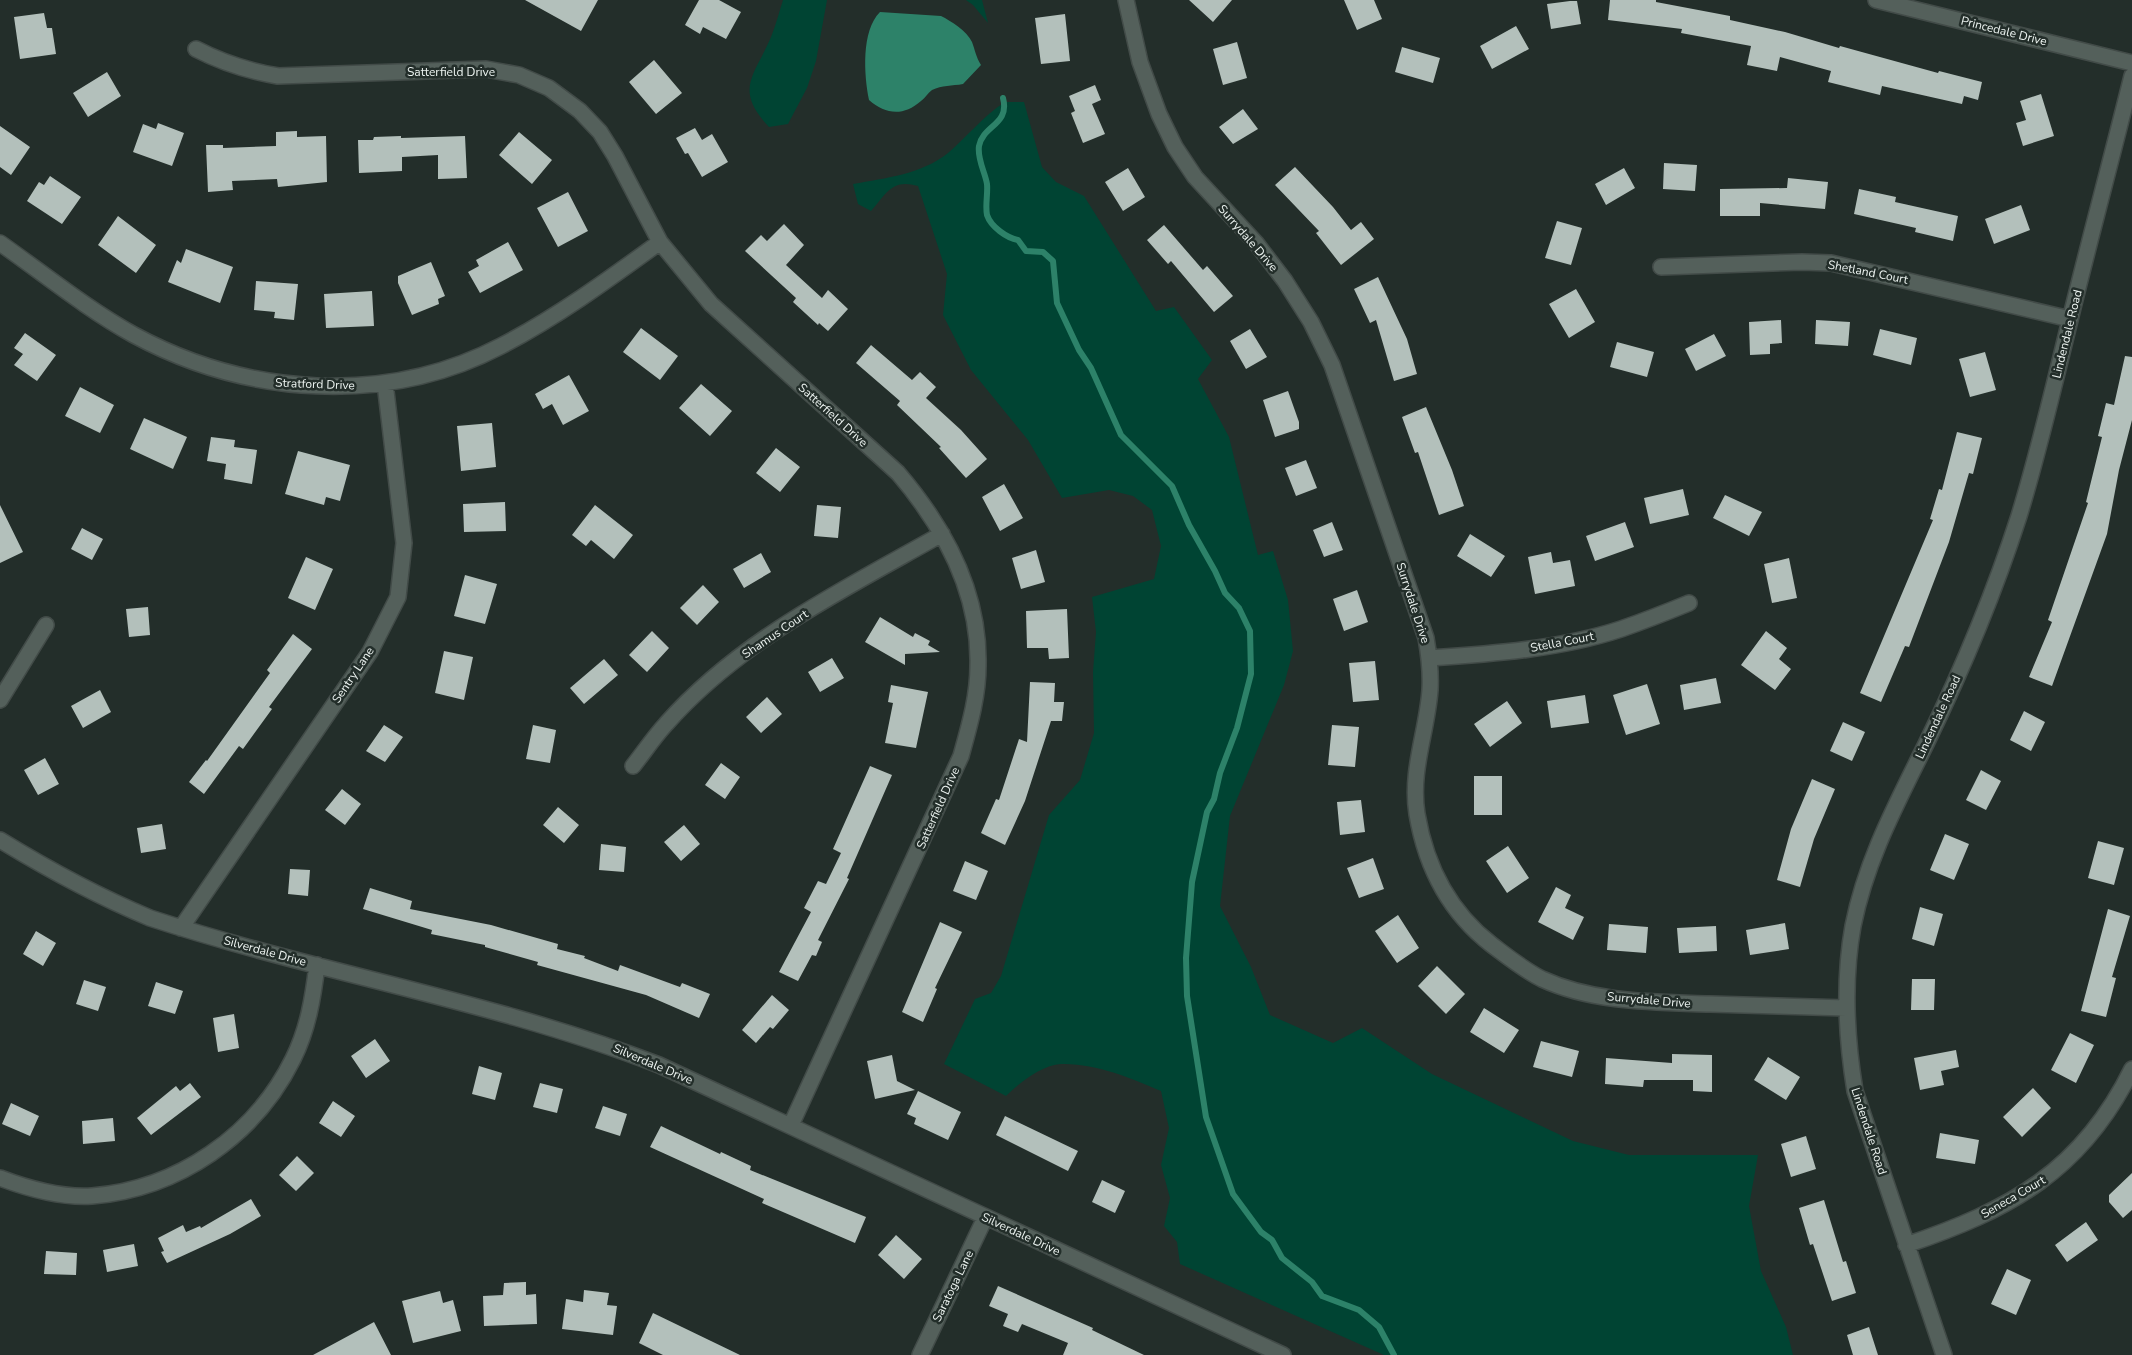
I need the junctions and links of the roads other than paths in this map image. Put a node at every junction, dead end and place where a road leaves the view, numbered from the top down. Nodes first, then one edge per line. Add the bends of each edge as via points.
1 (1126, 0) edge
2 (1876, 0) edge
3 (196, 50) dead end
4 (2132, 63) edge
5 (2132, 76) edge
6 (660, 242) junction
7 (0, 243) edge
8 (1661, 267) dead end
9 (2070, 319) junction
10 (385, 383) junction
11 (942, 534) junction
12 (1689, 603) dead end
13 (46, 625) dead end
14 (1429, 658) junction
15 (0, 700) edge
16 (633, 766) dead end
17 (0, 840) edge
18 (181, 928) junction
19 (317, 965) junction
20 (1846, 1008) junction
21 (2132, 1069) edge
22 (791, 1125) junction
23 (0, 1178) edge
24 (985, 1218) junction
25 (1906, 1244) junction
26 (920, 1355) edge
27 (1283, 1355) edge
28 (1944, 1355) edge

1 - 14 street, Surrydale Drive via 1140,62 1174,147 1195,177 1256,243 1285,281 1311,322 1332,365 1420,618
2 - 4 street, Princedale Drive
3 - 6 street, Satterfield Drive via 248,71 278,76 486,69 519,75 550,88 600,132
5 - 9 street, Lindendale Road
6 - 10 street, Stratford Drive via 550,317 501,346 427,375
6 - 11 street, Satterfield Drive via 711,304 898,474 924,504
7 - 10 street, Stratford Drive via 93,309 134,335 178,356 225,372 288,385 341,387
8 - 9 street, Shetland Court via 1802,262 1831,264
9 - 20 street, Lindendale Road via 2037,452 1996,583 1956,681 1875,848 1861,892 1849,955
10 - 18 street, Sentry Lane via 404,543 398,597 370,652
11 - 16 street, Shamus Court via 819,604 734,662 666,724
11 - 22 street, Satterfield Drive via 960,566 976,628 976,691 961,756
12 - 14 street, Stella Court via 1620,629 1557,644 1494,654
13 - 15 street
14 - 20 street, Surrydale Drive via 1430,691 1415,779 1416,812 1423,845 1438,882 1450,904 1484,939 1543,979 1610,998
17 - 18 street, Silverdale Drive via 108,901
18 - 19 street, Silverdale Drive
19 - 22 street, Silverdale Drive via 604,1044 659,1065
19 - 23 street via 313,1000 304,1034 276,1090 254,1118 199,1162 167,1178 134,1189 92,1196 56,1194 22,1187
20 - 25 street, Lindendale Road via 1848,1050 1855,1091
21 - 25 street, Seneca Court via 2098,1125 2072,1156 2041,1183 1989,1213
22 - 24 street, Silverdale Drive
24 - 26 street, Saratoga Lane
24 - 27 street, Silverdale Drive
25 - 28 street, Lindendale Road

